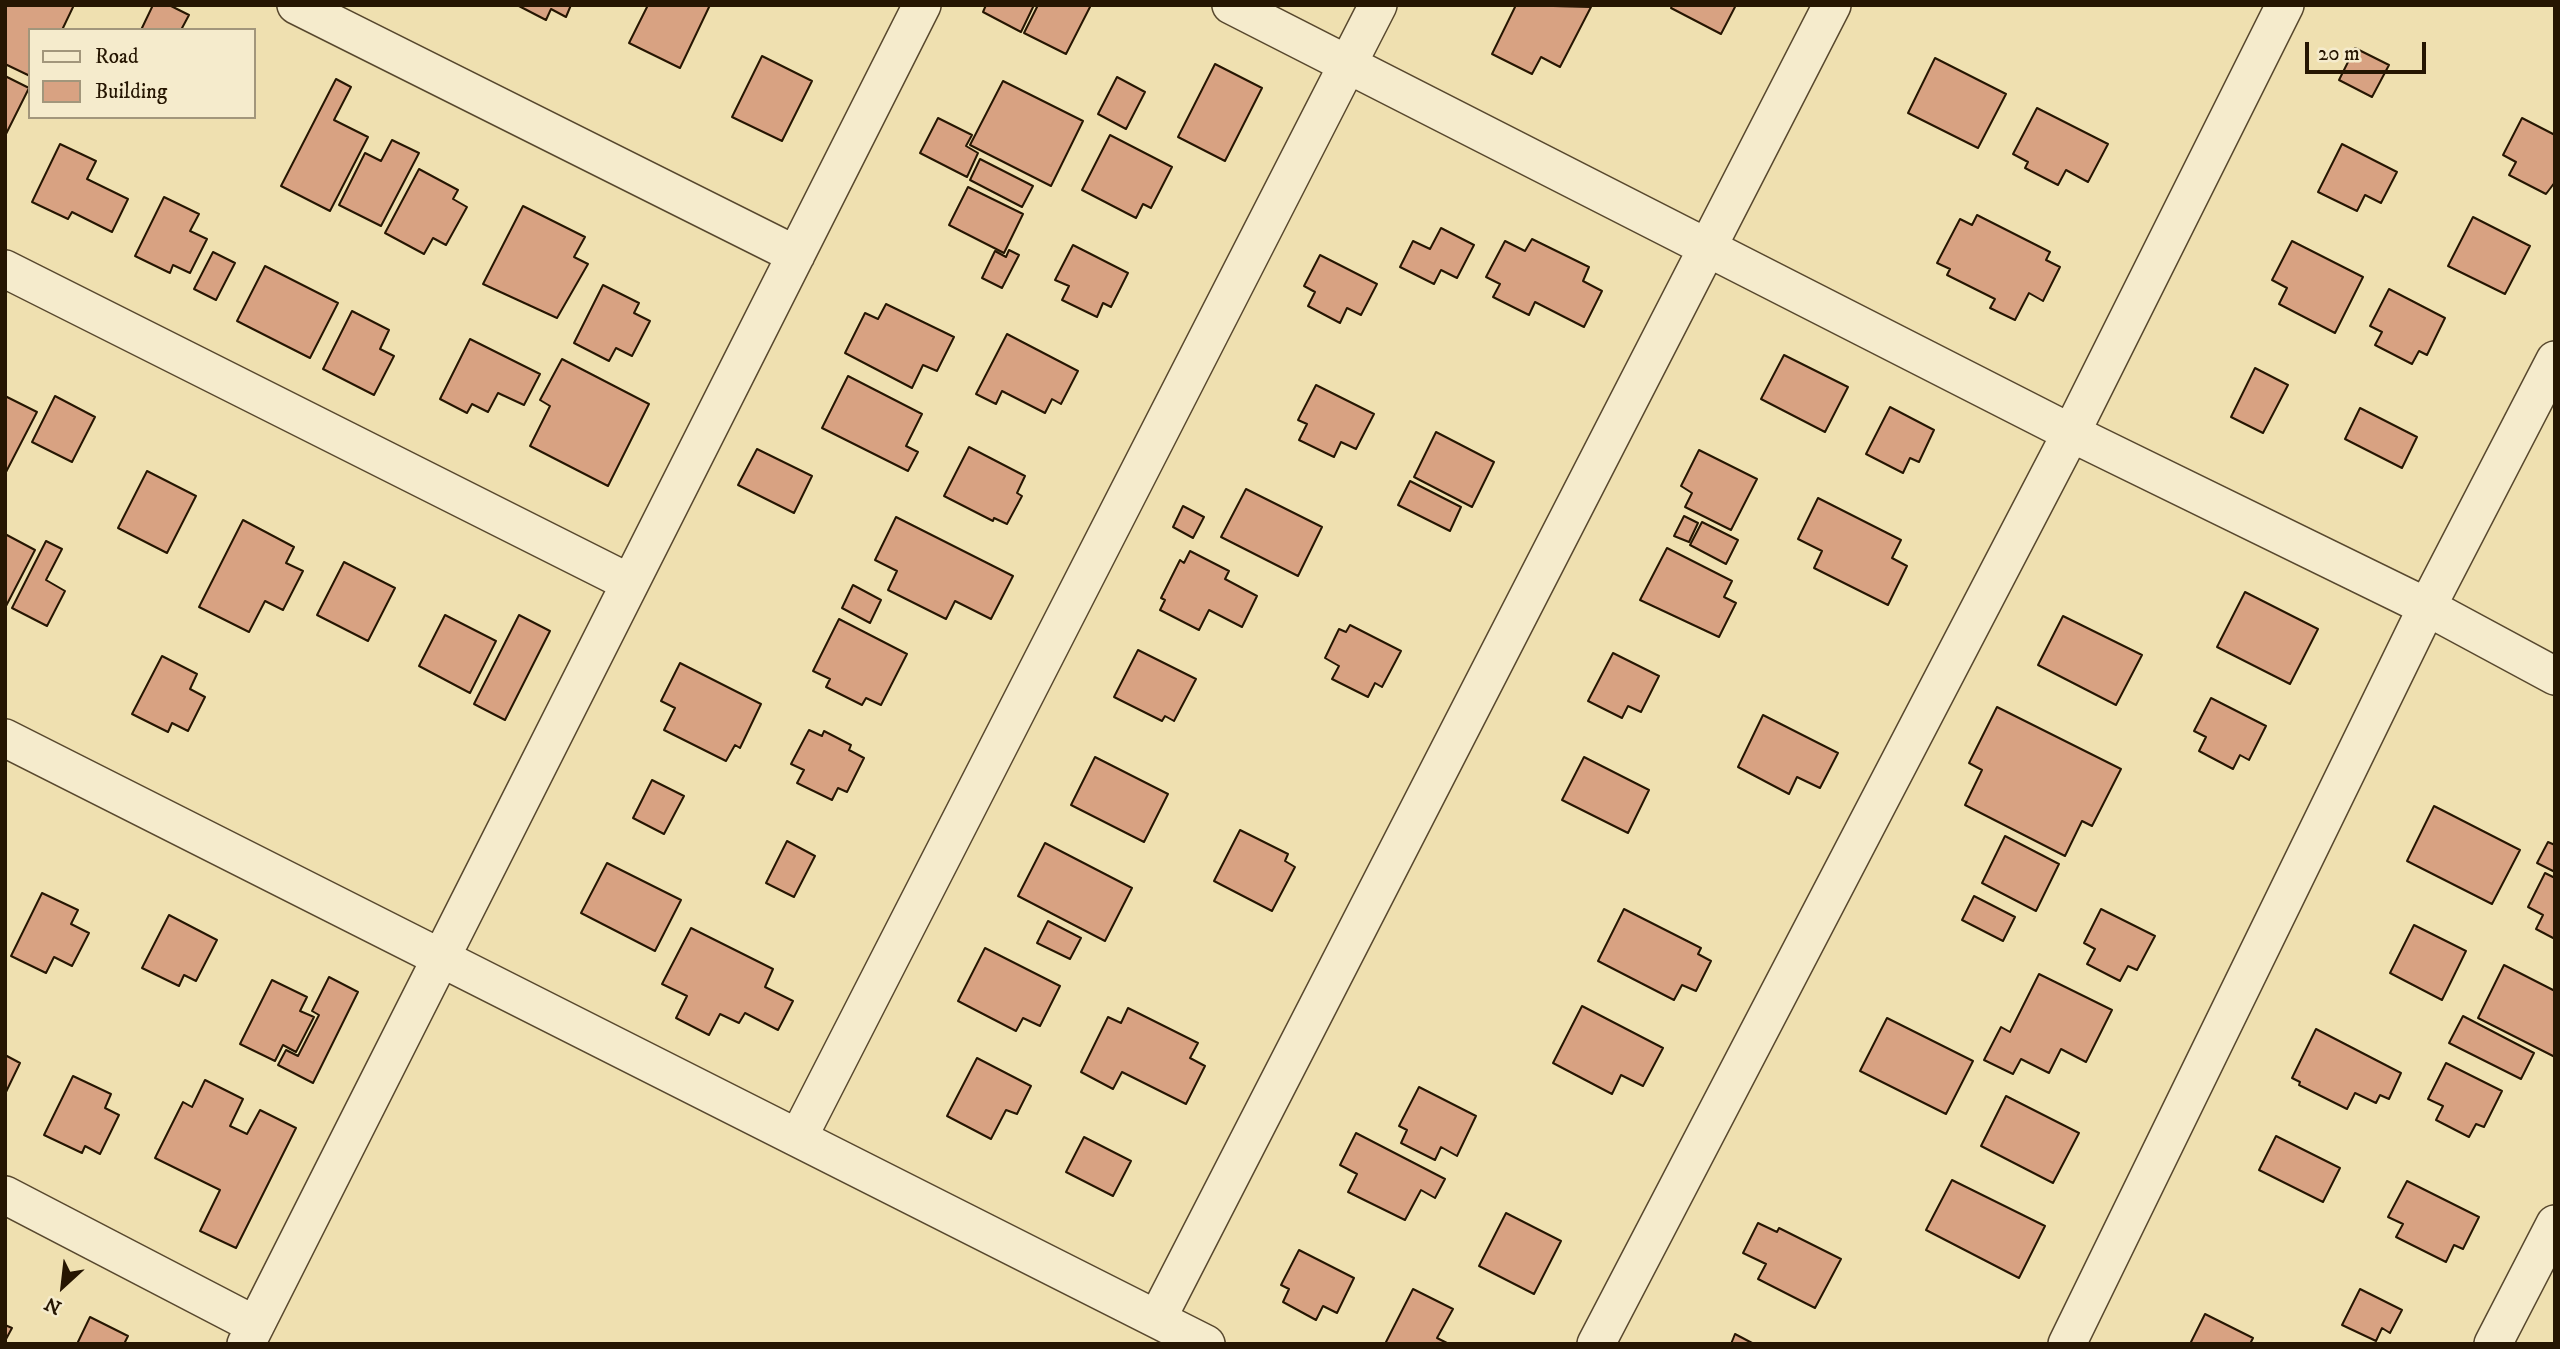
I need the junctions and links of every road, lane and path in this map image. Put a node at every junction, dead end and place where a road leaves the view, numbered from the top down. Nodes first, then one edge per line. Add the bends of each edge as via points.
1 (296, 5) edge
2 (922, 5) edge
3 (1231, 5) edge
4 (1378, 5) edge
5 (1832, 5) edge
6 (2285, 5) edge
7 (1347, 65) junction
8 (1708, 249) junction
9 (796, 254) junction
10 (5, 269) edge
11 (2555, 360) edge
12 (2071, 433) junction
13 (630, 583) junction
14 (2427, 607) junction
15 (2555, 676) edge
16 (5, 738) edge
17 (441, 957) junction
18 (799, 1136) junction
19 (5, 1195) edge
20 (2555, 1224) edge
21 (1157, 1319) junction
22 (250, 1335) edge
23 (1206, 1344) edge
24 (1596, 1344) edge
25 (2067, 1344) edge
26 (2493, 1344) edge

1 - 9 street
2 - 9 street
3 - 7 street
4 - 7 street
5 - 8 street
6 - 12 street
7 - 8 street
7 - 18 street
8 - 12 street
8 - 21 street
9 - 13 street
10 - 13 street
11 - 14 street
12 - 14 street
12 - 24 street
13 - 17 street
14 - 15 street
14 - 25 street
16 - 17 street
17 - 18 street
17 - 22 street
18 - 21 street
19 - 22 street
20 - 26 street
21 - 23 street

